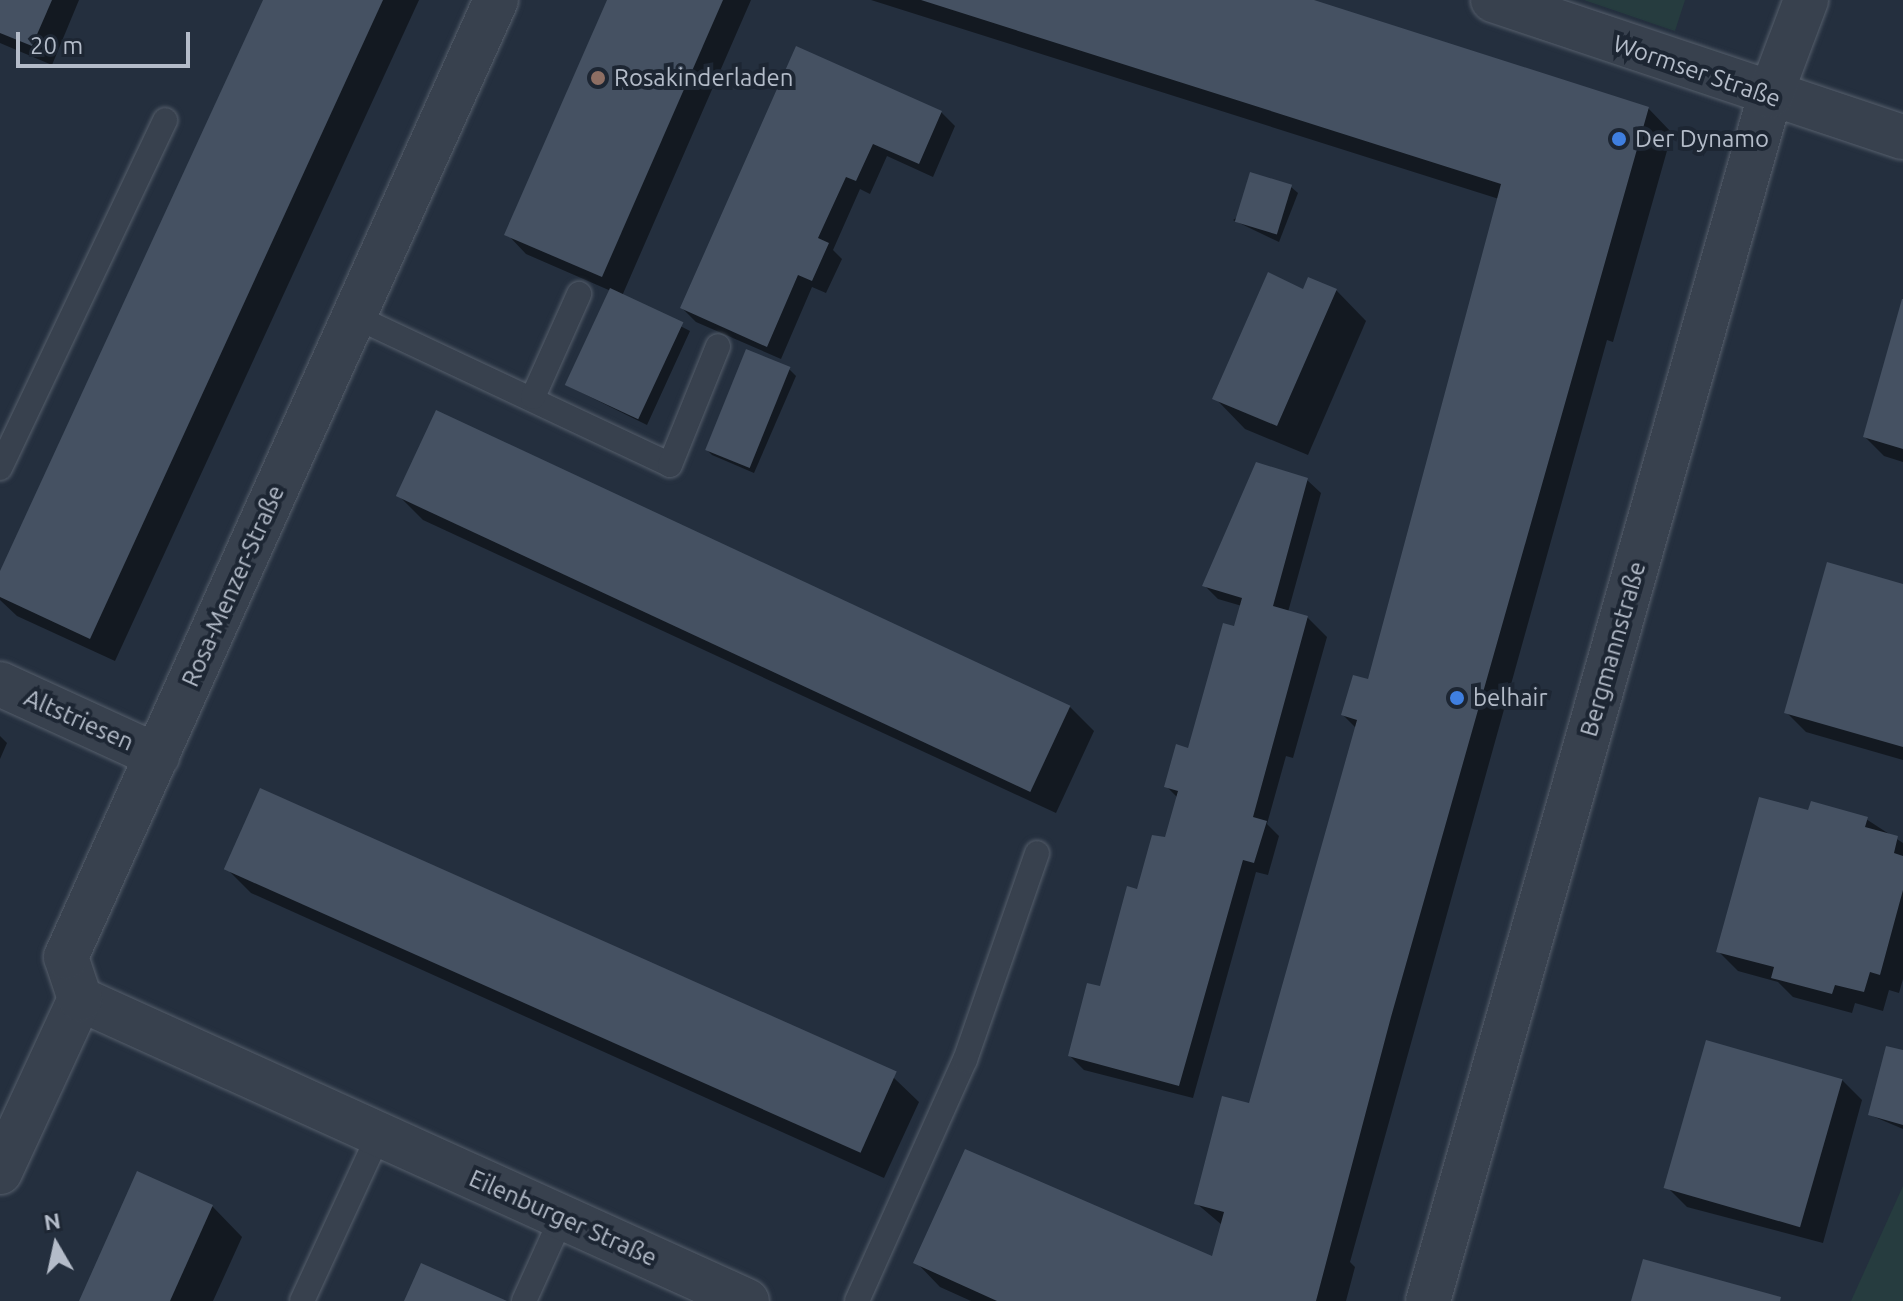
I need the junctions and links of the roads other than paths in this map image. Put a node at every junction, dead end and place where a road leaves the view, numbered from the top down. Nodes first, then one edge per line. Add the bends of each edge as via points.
1 (496, 0) edge
2 (1493, 0) edge
3 (1806, 0) edge
4 (1770, 96) junction
5 (165, 120) dead end
6 (1903, 137) edge
7 (579, 294) dead end
8 (354, 316) junction
9 (718, 346) dead end
10 (533, 397) junction
11 (0, 468) edge
12 (0, 684) edge
13 (157, 756) junction
14 (1037, 853) dead end
15 (80, 999) junction
16 (379, 1134) junction
17 (0, 1172) edge
18 (562, 1217) junction
19 (302, 1301) edge
20 (524, 1301) edge
21 (747, 1301) edge
22 (857, 1301) edge
23 (1428, 1301) edge

1 - 8 street, Rosa-Menzer-Straße
2 - 4 street, Wormser Straße
3 - 4 street, Bergmannstraße
4 - 6 street, Wormser Straße
4 - 23 street, Bergmannstraße
5 - 11 lane
7 - 10 lane
8 - 10 lane
8 - 13 street, Rosa-Menzer-Straße
9 - 10 lane via 670,465
12 - 13 street, Altstriesen
13 - 15 street, Rosa-Menzer-Straße via 66,957
14 - 22 lane via 965,1060
15 - 16 street, Eilenburger Straße
15 - 17 street
16 - 18 street, Eilenburger Straße
16 - 19 lane via 333,1224
18 - 20 lane
18 - 21 street, Eilenburger Straße

